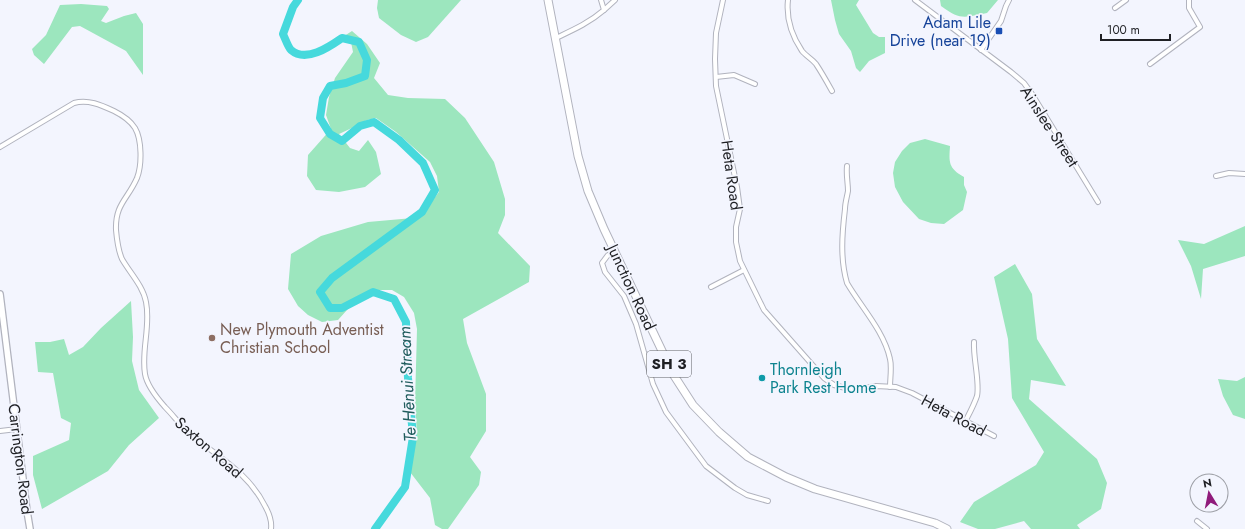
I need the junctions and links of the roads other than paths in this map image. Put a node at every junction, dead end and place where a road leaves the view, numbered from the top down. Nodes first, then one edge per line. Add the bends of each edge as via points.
1 (548, 0) edge
2 (600, 0) edge
3 (615, 0) edge
4 (723, 0) edge
5 (788, 0) edge
6 (915, 0) edge
7 (1009, 0) edge
8 (1126, 0) edge
9 (1189, 0) edge
10 (1115, 8) dead end
11 (604, 10) junction
12 (556, 38) junction
13 (981, 50) junction
14 (1150, 64) dead end
15 (716, 77) junction
16 (755, 84) dead end
17 (832, 91) dead end
18 (0, 147) edge
19 (847, 166) dead end
20 (1245, 174) edge
21 (1216, 176) dead end
22 (1098, 202) dead end
23 (616, 252) junction
24 (744, 270) junction
25 (712, 287) dead end
26 (0, 294) edge
27 (2, 332) edge
28 (974, 342) dead end
29 (890, 387) junction
30 (966, 422) junction
31 (17, 429) junction
32 (0, 431) edge
33 (994, 436) dead end
34 (768, 501) dead end
35 (1197, 521) dead end
36 (30, 529) edge
37 (271, 529) edge
38 (947, 529) edge
39 (1207, 529) edge

1 - 12 highway, Junction Road / SH 3
2 - 11 street
3 - 11 street
4 - 15 street, Heta Road via 716,33
5 - 17 street via 789,19 796,41 815,63
6 - 13 street, Ainslee Street
7 - 13 street via 1002,21
8 - 10 street
9 - 14 street via 1189,8 1200,27
11 - 12 street via 582,26
12 - 23 highway, Junction Road / SH 3 via 578,156 588,191
13 - 22 street, Ainslee Street via 1028,88
15 - 16 street via 734,76
15 - 24 street, Heta Road via 737,187 740,209 736,242
18 - 37 street, Saxton Road via 74,103 80,102 95,104 120,114 135,128 140,165 136,180 119,207 116,230 119,251 146,299 148,315 144,365 148,384 157,398 189,433 250,483 269,515
19 - 29 street via 848,190 842,259 844,274 847,283 881,335 890,360
20 - 21 street via 1229,173
23 - 34 street via 608,255 602,263 605,272 624,296 636,324 653,384 666,412 706,466 747,495
23 - 38 highway, Junction Road / SH 3 via 673,374 693,405 748,457 815,489 935,523
24 - 25 street
24 - 29 street, Heta Road via 764,310 824,378 834,385 853,390 876,386
26 - 27 street, Carrington Road
27 - 31 street, Carrington Road
28 - 30 street via 977,395
29 - 30 street, Heta Road via 912,393
30 - 33 street, Heta Road
31 - 32 street
31 - 36 street, Carrington Road
35 - 39 street

